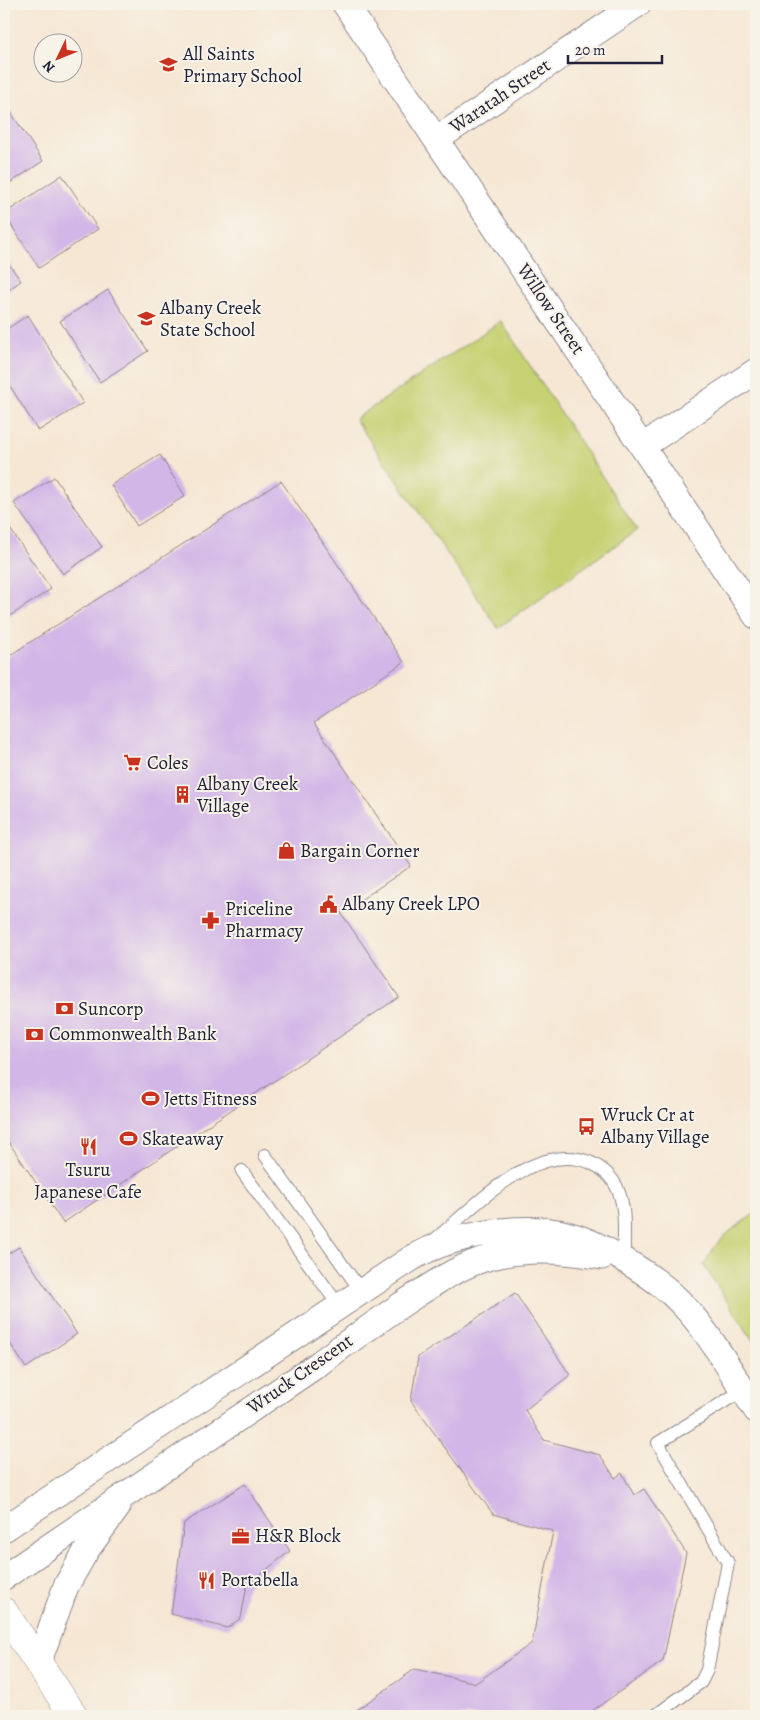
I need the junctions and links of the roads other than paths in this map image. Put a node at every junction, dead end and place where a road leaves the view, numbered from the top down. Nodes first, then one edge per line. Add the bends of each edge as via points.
1 (345, 4) edge
2 (638, 4) edge
3 (437, 139) junction
4 (756, 371) edge
5 (644, 446) junction
6 (756, 616) edge
7 (265, 1155) dead end
8 (242, 1171) dead end
9 (412, 1258) junction
10 (624, 1262) junction
11 (361, 1291) junction
12 (339, 1306) junction
13 (380, 1319) junction
14 (357, 1334) junction
15 (232, 1378) junction
16 (203, 1397) junction
17 (750, 1400) edge
18 (252, 1408) junction
19 (223, 1428) junction
20 (128, 1493) junction
21 (4, 1529) edge
22 (4, 1576) edge
23 (4, 1612) edge
24 (38, 1664) junction
25 (74, 1716) edge
26 (655, 1716) edge

1 - 3 street, Willow Street
2 - 3 street, Waratah Street
3 - 5 street, Willow Street
4 - 5 street
5 - 6 street, Willow Street
7 - 11 lane
8 - 12 lane
9 - 10 street, Wruck Crescent via 440,1244 465,1238 539,1231 576,1236
9 - 10 lane via 521,1172 546,1160 567,1157 597,1166 616,1185 622,1205
9 - 11 street, Wruck Crescent
10 - 13 street, Wruck Crescent via 586,1254 545,1251 498,1256 452,1273
10 - 17 street, Wruck Crescent via 681,1303
11 - 12 street, Wruck Crescent
11 - 13 street
12 - 14 street
12 - 15 street, Wruck Crescent
13 - 14 street, Wruck Crescent
14 - 18 street, Wruck Crescent
15 - 16 street, Wruck Crescent
15 - 18 street
16 - 19 street
16 - 21 street, Wruck Crescent
17 - 26 lane via 658,1443 728,1563 704,1676 701,1682
18 - 19 street, Wruck Crescent
19 - 20 street, Wruck Crescent
20 - 22 street, Wruck Crescent
20 - 24 street via 86,1551 66,1586
23 - 24 main road
24 - 25 main road

